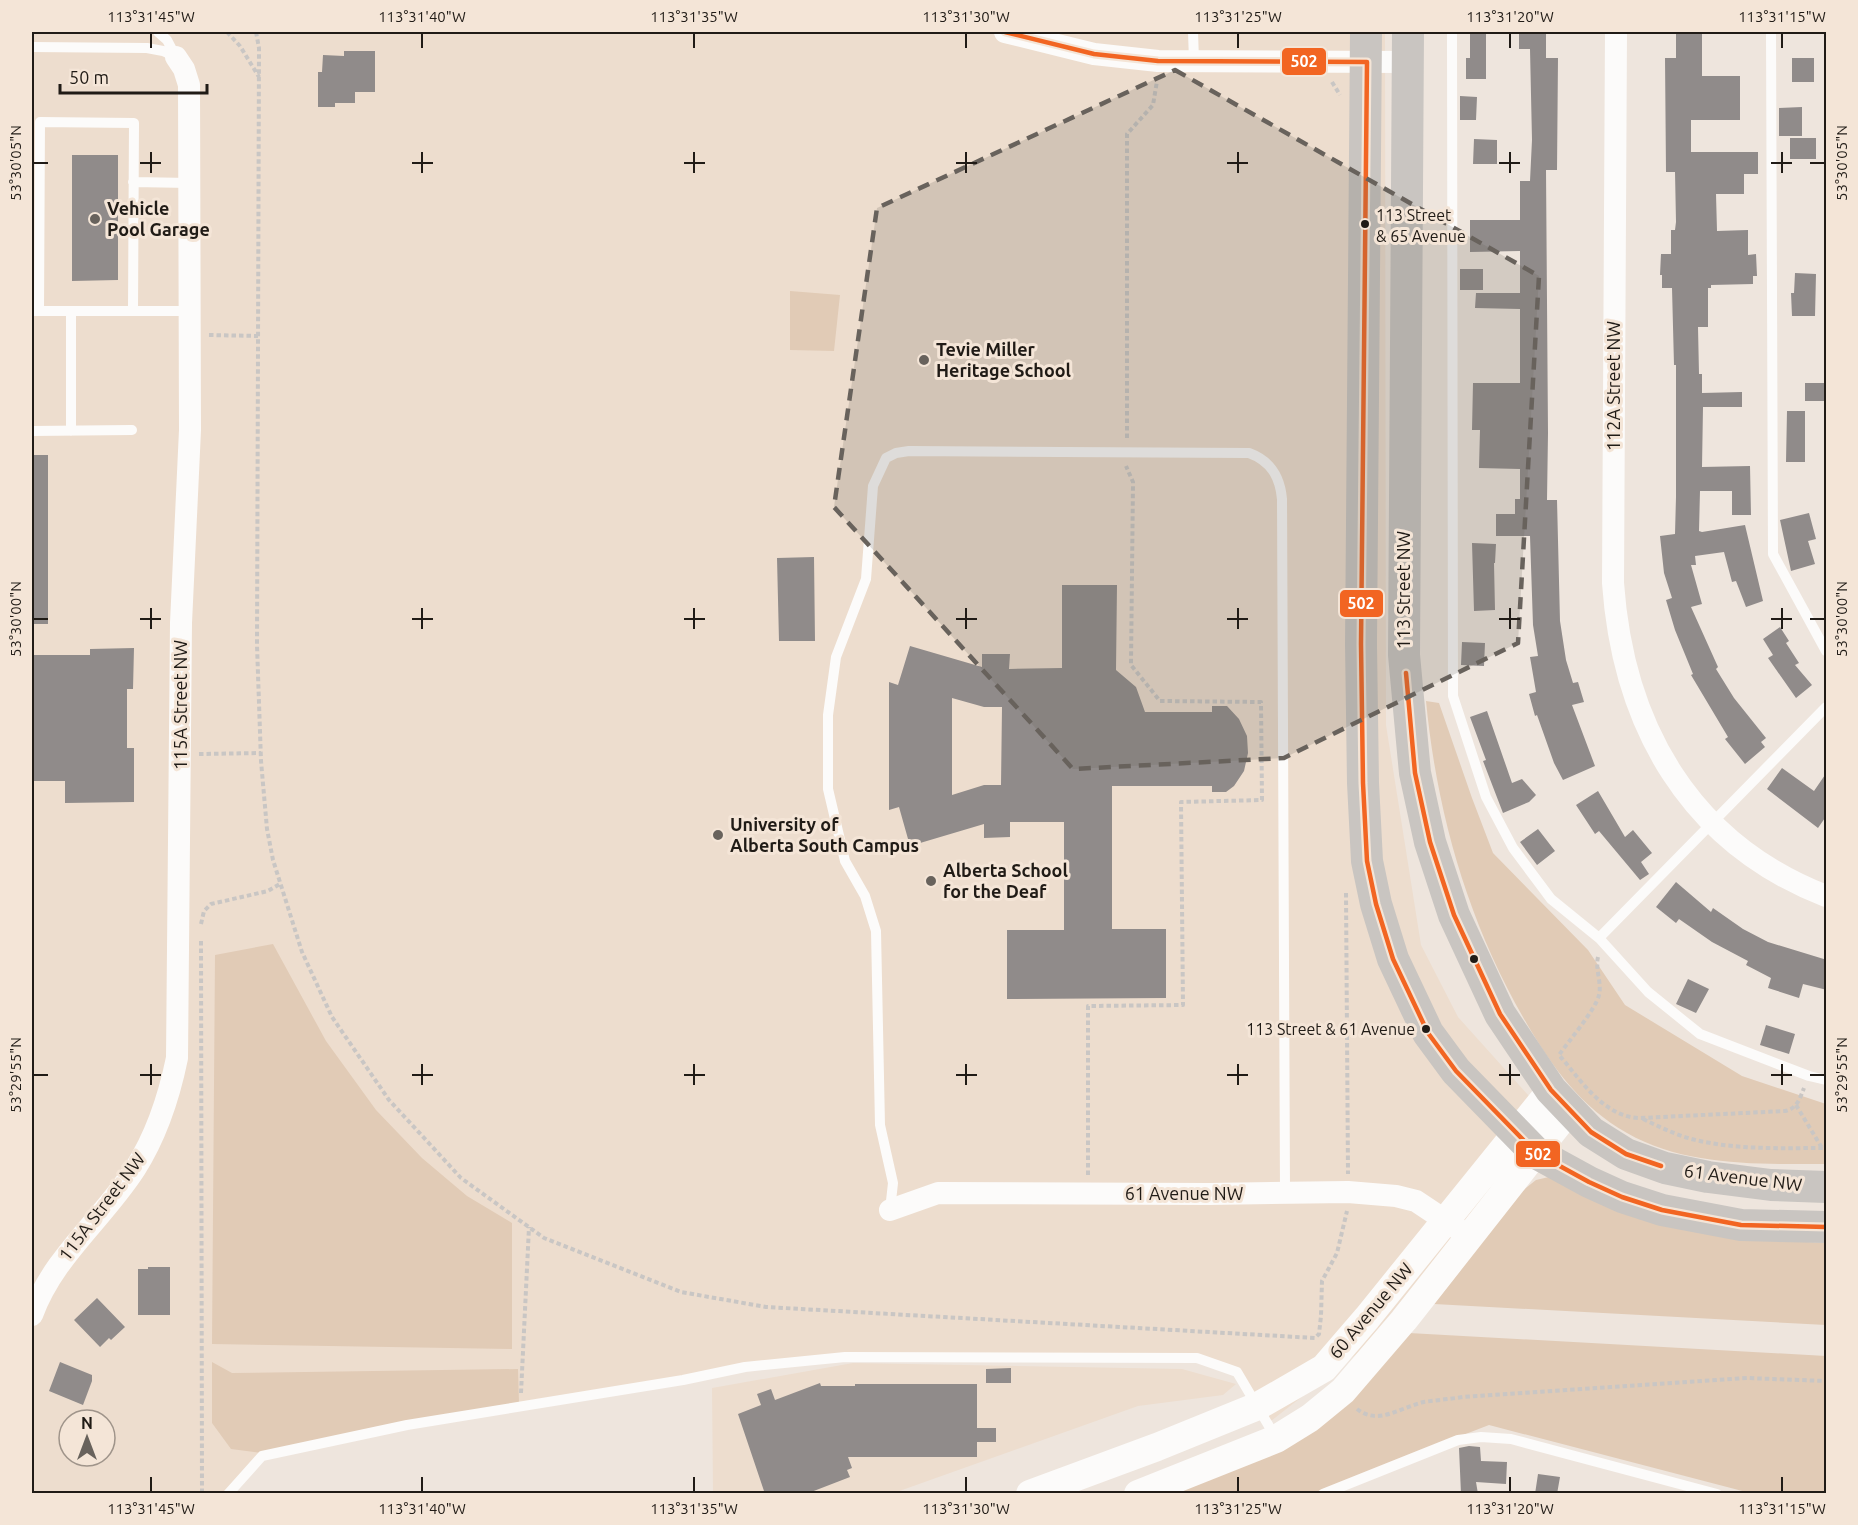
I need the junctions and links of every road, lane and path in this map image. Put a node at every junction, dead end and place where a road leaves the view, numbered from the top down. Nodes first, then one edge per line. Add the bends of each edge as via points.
1 (158, 32) edge
2 (227, 32) edge
3 (256, 32) edge
4 (1005, 32) edge
5 (1193, 32) edge
6 (1408, 32) edge
7 (1452, 32) edge
8 (1616, 32) edge
9 (1771, 32) edge
10 (32, 47) edge
11 (1366, 47) edge
12 (176, 57) junction
13 (1194, 60) junction
14 (1409, 62) junction
15 (1158, 74) dead end
16 (259, 76) junction
17 (133, 182) junction
18 (189, 183) junction
19 (35, 311) edge
20 (71, 311) junction
21 (133, 311) junction
22 (190, 311) junction
23 (190, 335) junction
24 (258, 336) junction
25 (132, 430) dead end
26 (32, 431) edge
27 (71, 431) junction
28 (1126, 453) junction
29 (1827, 651) edge
30 (1827, 707) edge
31 (261, 753) junction
32 (180, 754) junction
33 (1712, 821) junction
34 (280, 884) junction
35 (1827, 896) edge
36 (1602, 941) junction
37 (1809, 1076) junction
38 (1827, 1080) edge
39 (1561, 1100) junction
40 (1796, 1105) junction
41 (1641, 1118) junction
42 (1526, 1143) junction
43 (1824, 1148) edge
44 (1827, 1187) edge
45 (1284, 1193) junction
46 (1082, 1194) junction
47 (890, 1210) joint
48 (1347, 1210) dead end
49 (529, 1226) junction
50 (1827, 1227) edge
51 (1458, 1229) junction
52 (32, 1314) edge
53 (1827, 1381) edge
54 (1258, 1406) junction
55 (1354, 1406) dead end
56 (521, 1407) junction
57 (1276, 1439) junction
58 (202, 1494) edge
59 (228, 1494) edge
60 (1030, 1494) edge
61 (1138, 1494) edge
62 (1323, 1494) edge
63 (1717, 1494) edge

1 - 12 lane
2 - 16 path
3 - 16 path
4 - 13 street via 1094,54 1158,61
5 - 13 lane
6 - 14 main road, 113 Street NW
7 - 36 lane via 1453,696 1486,797 1513,848 1551,899
8 - 33 street, 112A Street NW via 1613,583 1618,638 1631,689 1650,736 1677,781
9 - 29 lane via 1773,554
10 - 12 lane via 147,48
11 - 13 street
11 - 14 street
11 - 42 main road via 1361,644 1367,861 1393,959 1428,1033 1456,1071
12 - 18 street, 115A Street NW via 189,85
14 - 39 main road, 113 Street NW via 1403,596 1415,773 1430,842 1454,915 1500,1014
15 - 28 path via 1153,105 1127,134
16 - 24 path
17 - 18 lane
17 - 19 lane via 134,123 40,122
17 - 21 lane
18 - 22 street, 115A Street NW
19 - 20 lane
20 - 21 lane
20 - 27 lane
21 - 22 lane
22 - 23 street, 115A Street NW
23 - 24 path
23 - 32 street, 115A Street NW
24 - 31 path via 257,645
25 - 27 lane
26 - 27 lane
28 - 45 lane via 1249,453 1267,463 1281,488
28 - 46 path via 1126,468 1133,482 1131,665 1160,701 1261,702 1262,800 1181,802 1183,1005 1088,1006 1088,1178
28 - 47 lane via 909,451 886,458 873,486 866,579 836,657 828,715 828,789 845,861 865,896 876,931 880,1125 893,1183
30 - 33 lane
31 - 32 path
31 - 34 path via 267,829
32 - 52 street, 115A Street NW via 178,1038 173,1076 159,1118 134,1170 63,1257
33 - 35 street, 112A Street NW via 1760,861
33 - 36 lane
34 - 49 path via 302,952 332,1017 389,1100 461,1178
34 - 58 path via 268,891 211,904 201,921
36 - 37 lane via 1648,992 1700,1034
36 - 41 path via 1597,962 1597,1001 1559,1055 1606,1106 1623,1116
37 - 38 lane
37 - 40 path
39 - 42 street, 60 Avenue NW
39 - 44 main road, 61 Avenue NW via 1591,1132 1626,1154 1665,1168 1708,1178
40 - 41 path via 1785,1111
40 - 43 path
41 - 43 path via 1698,1141 1766,1148
42 - 50 main road via 1605,1190 1662,1210 1740,1225
42 - 51 street, 60 Avenue NW
45 - 46 street, 61 Avenue NW
45 - 51 street, 61 Avenue NW via 1396,1196 1416,1201
46 - 47 street, 61 Avenue NW via 938,1193
48 - 49 path via 1336,1253 1322,1281 1322,1316 1315,1338 766,1307 681,1292 544,1238
49 - 56 path
51 - 54 street, 60 Avenue NW via 1324,1368
51 - 57 street, 60 Avenue NW via 1404,1320 1343,1392
53 - 55 path via 1747,1378 1463,1397 1423,1402 1373,1417
54 - 56 lane via 1237,1372 1197,1358 845,1357 745,1366
54 - 57 lane
54 - 60 street, 60 Avenue NW
56 - 59 lane via 407,1425 262,1456
57 - 61 street, 60 Avenue NW
62 - 63 lane via 1458,1440 1481,1437 1510,1439

